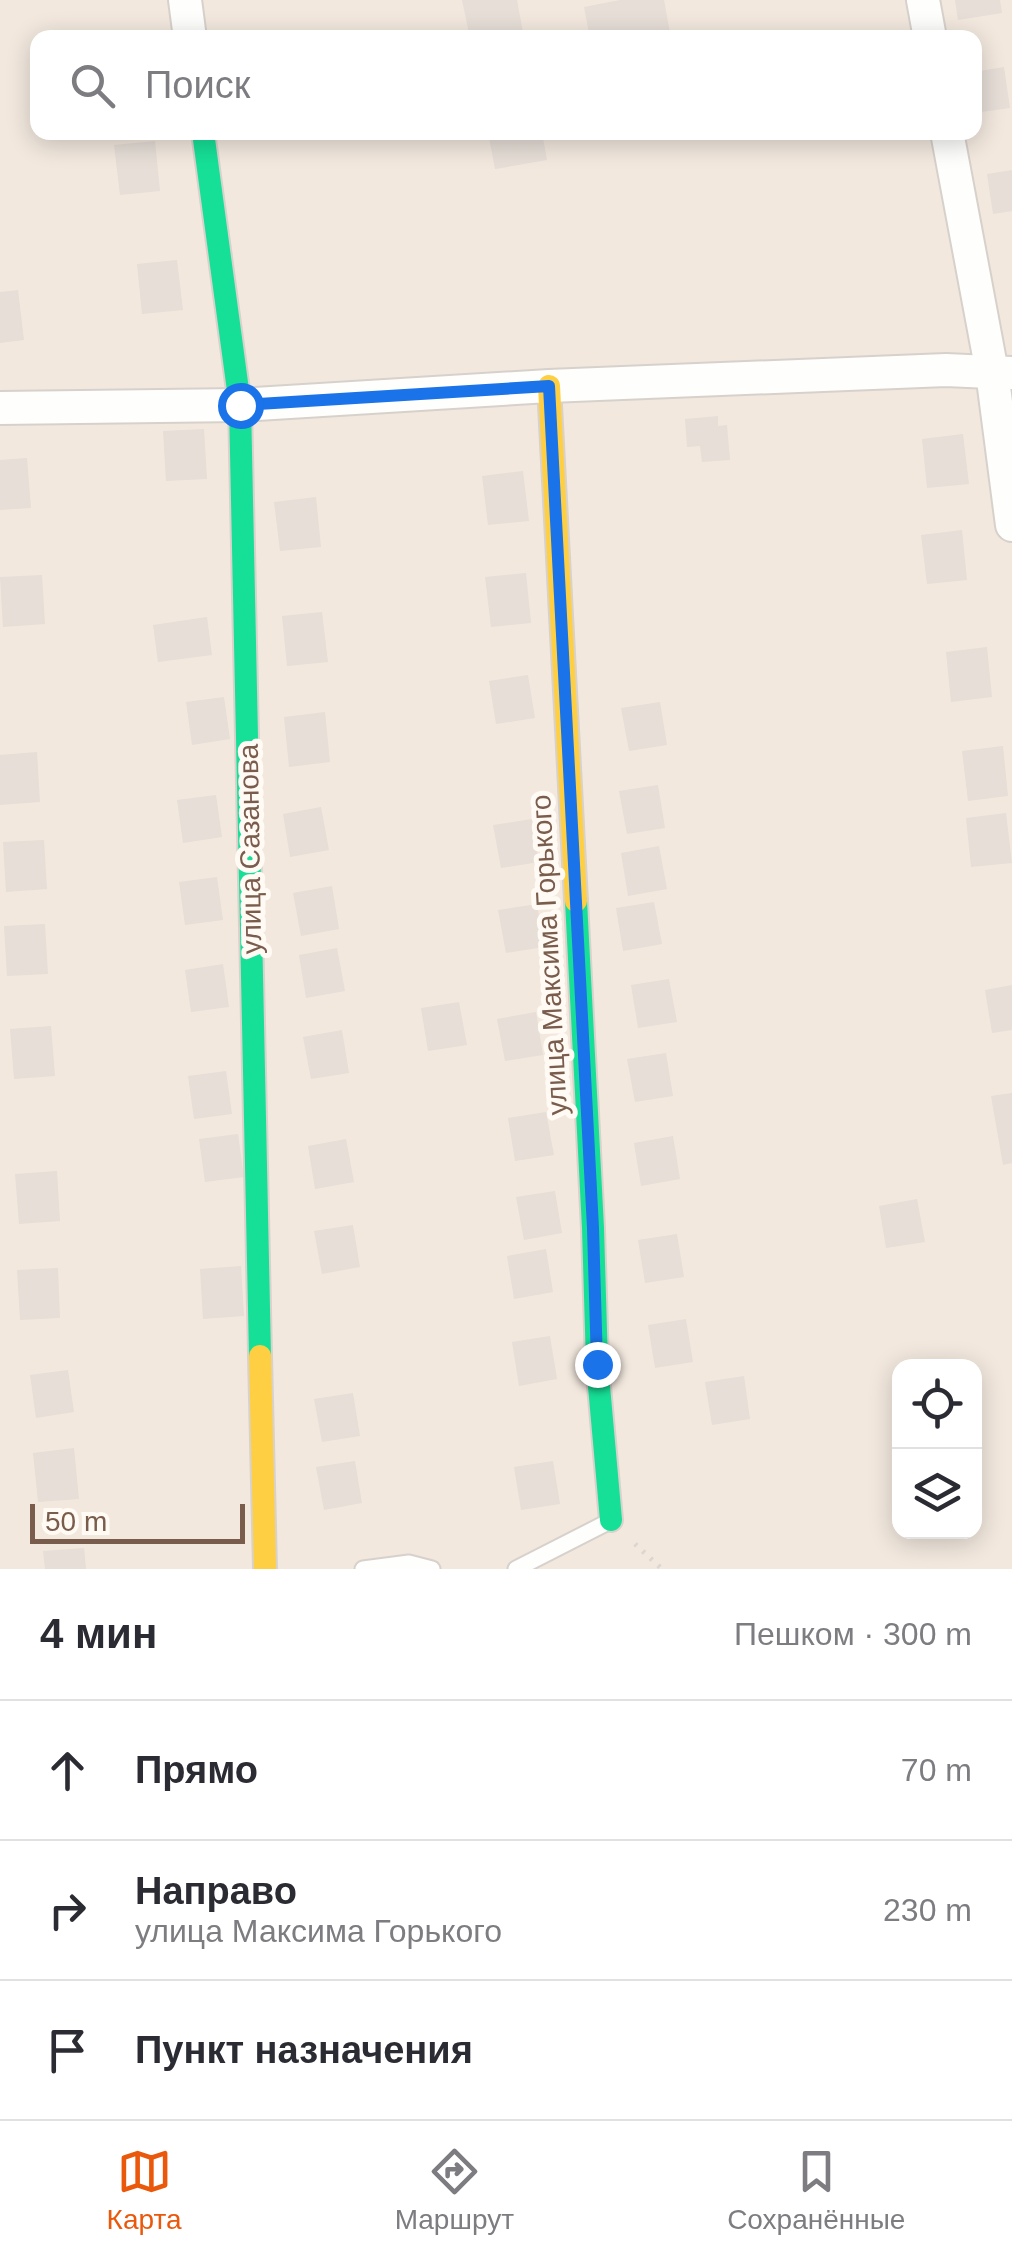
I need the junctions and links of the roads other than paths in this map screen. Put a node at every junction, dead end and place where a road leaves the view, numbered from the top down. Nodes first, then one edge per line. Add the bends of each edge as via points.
1 (184, 0) edge
2 (923, 0) edge
3 (189, 30) edge
4 (929, 30) edge
5 (204, 140) edge
6 (949, 140) edge
7 (1002, 372) edge
8 (549, 386) junction
9 (240, 405) junction
10 (0, 408) edge
11 (1012, 525) edge
12 (611, 1520) joint
13 (265, 1569) edge
14 (362, 1569) edge
15 (432, 1569) edge
16 (516, 1569) edge

1 - 3 street
2 - 4 street
5 - 9 street, улица Сазанова
6 - 7 street
7 - 8 street
7 - 11 street
8 - 9 street
8 - 12 street, улица Максима Горького via 597,1364
9 - 10 street
9 - 13 street, улица Сазанова
12 - 16 lane
14 - 15 lane via 409,1563

